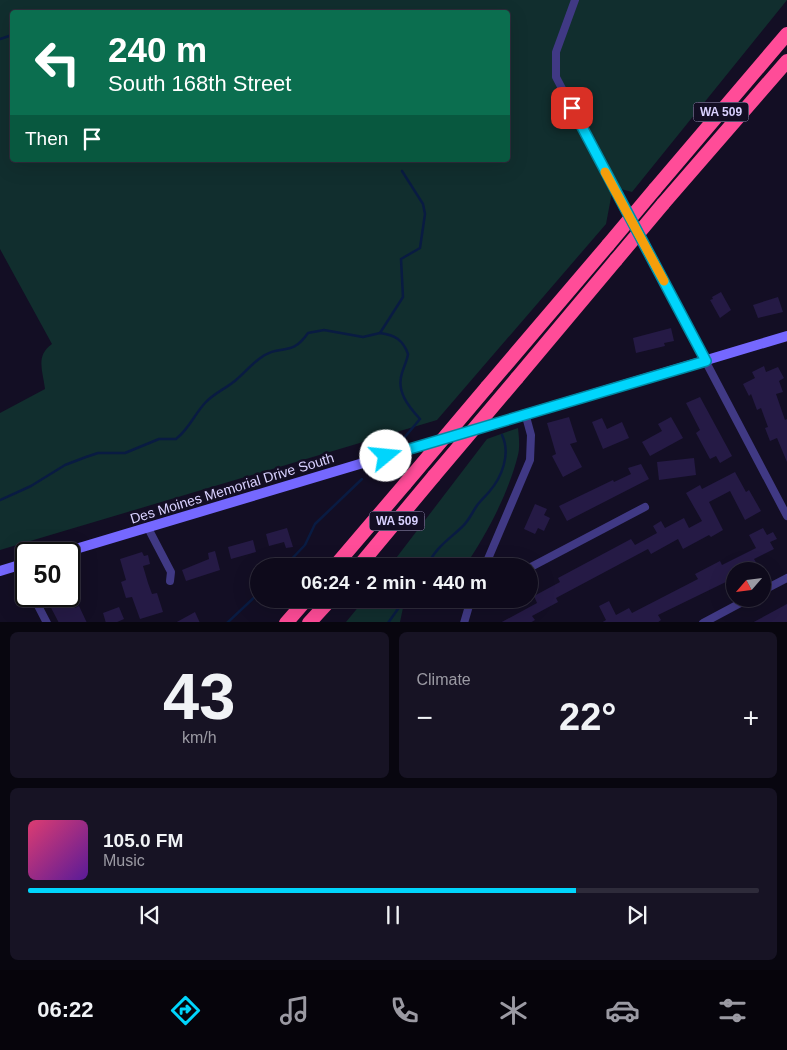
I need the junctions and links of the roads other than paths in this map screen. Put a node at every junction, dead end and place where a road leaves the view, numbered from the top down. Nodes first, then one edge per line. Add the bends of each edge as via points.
1 (575, 0) edge
2 (787, 34) edge
3 (787, 61) edge
4 (787, 336) edge
5 (706, 361) junction
6 (525, 413) junction
7 (784, 504) edge
8 (645, 507) dead end
9 (787, 516) edge
10 (148, 528) junction
11 (80, 548) edge
12 (342, 558) edge
13 (366, 558) edge
14 (488, 558) edge
15 (538, 563) edge
16 (15, 567) edge
17 (0, 571) edge
18 (787, 578) edge
19 (170, 581) dead end
20 (771, 586) edge
21 (39, 607) edge
22 (299, 608) edge
23 (322, 608) edge
24 (331, 608) edge
25 (468, 608) edge
26 (730, 608) edge
27 (47, 622) edge
28 (286, 622) edge
29 (309, 622) edge
30 (320, 622) edge
31 (464, 622) edge
32 (703, 622) edge

1 - 5 street via 556,52 556,77
2 - 12 highway, WA 509, bridge
3 - 13 highway, WA 509, bridge
4 - 5 main road, Des Moines Memorial Drive South
5 - 6 main road, Des Moines Memorial Drive South
5 - 7 street
6 - 10 main road, Des Moines Memorial Drive South
6 - 14 street via 531,434 530,460
7 - 9 street
8 - 15 street
10 - 11 main road, Des Moines Memorial Drive South
10 - 19 street via 171,572
16 - 17 main road
18 - 20 street
21 - 27 street
22 - 28 highway
23 - 29 highway
24 - 30 highway
25 - 31 street
26 - 32 street

